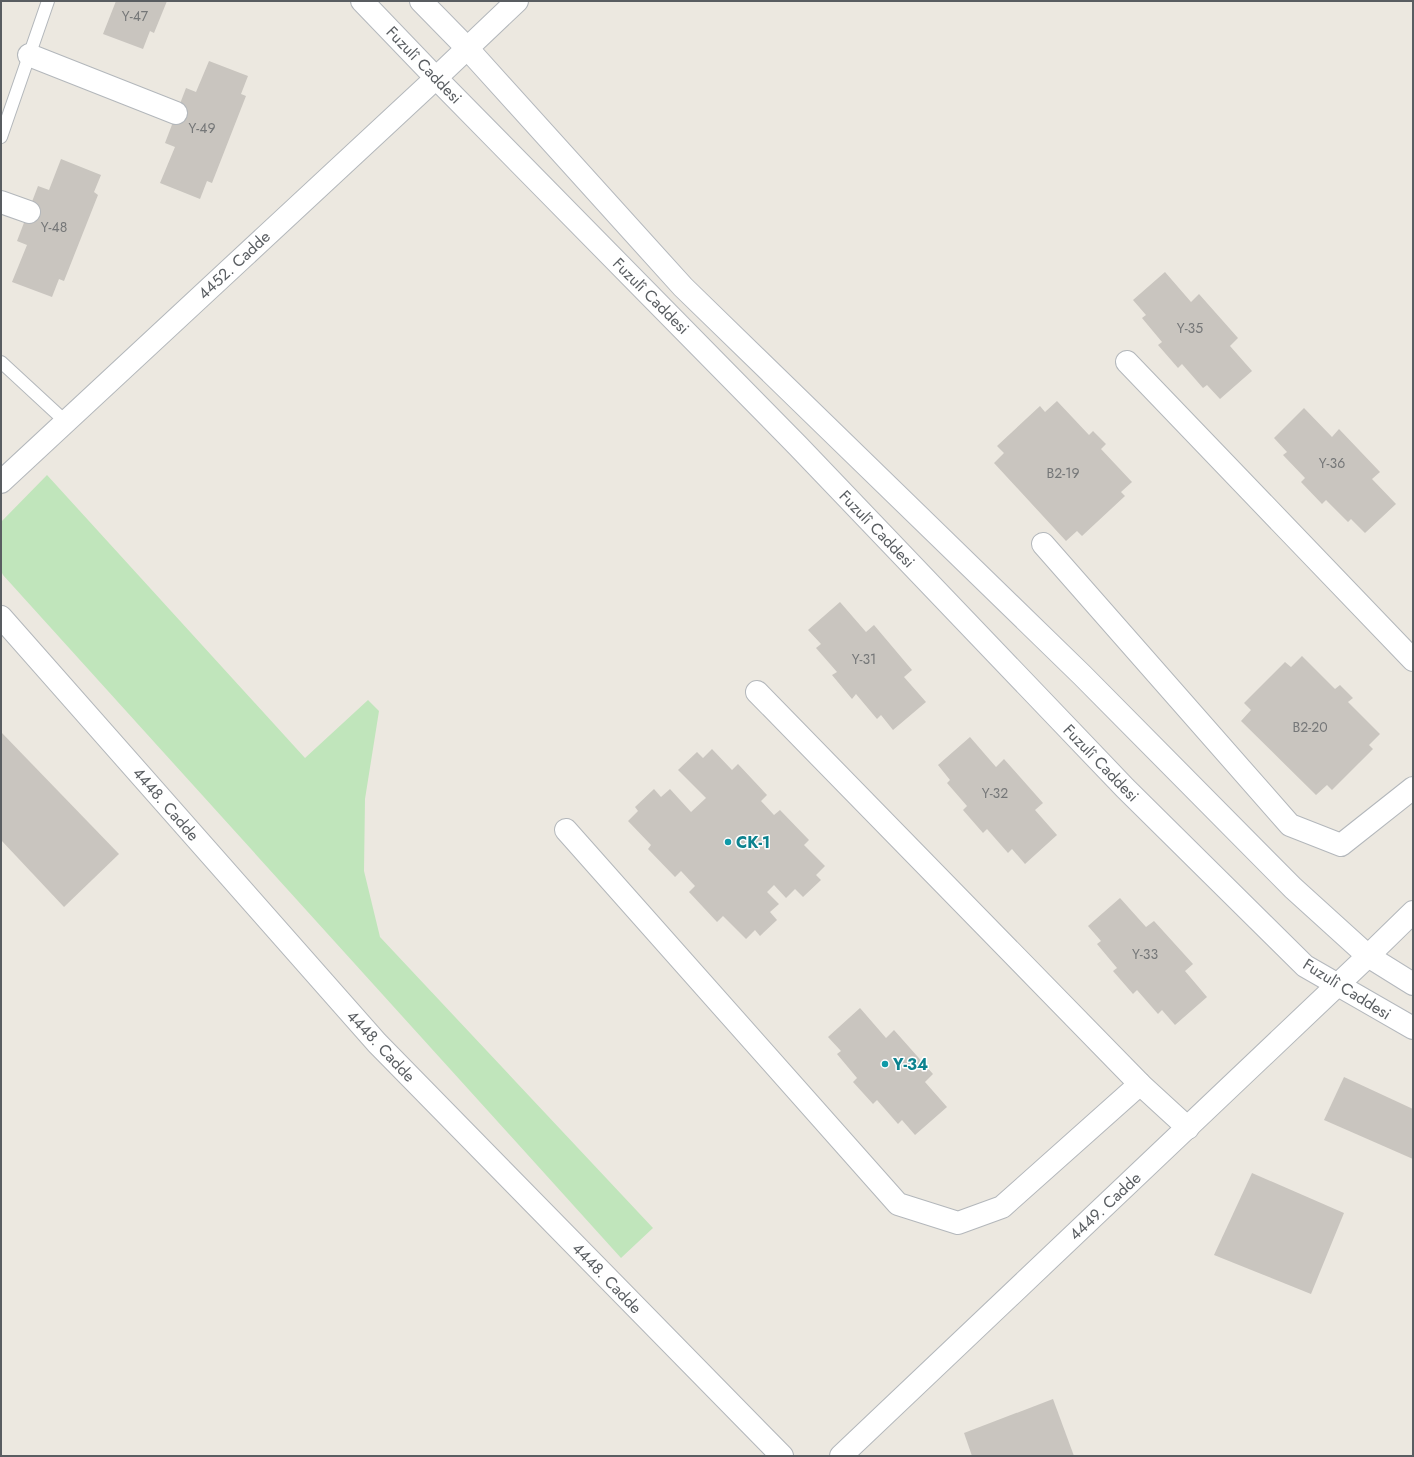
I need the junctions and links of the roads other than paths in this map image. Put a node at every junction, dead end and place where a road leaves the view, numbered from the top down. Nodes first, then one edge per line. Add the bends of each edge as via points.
1 (48, 1) edge
2 (362, 1) edge
3 (421, 1) edge
4 (516, 1) edge
5 (467, 48) junction
6 (30, 55) junction
7 (436, 78) junction
8 (176, 113) dead end
9 (1, 137) edge
10 (1, 202) edge
11 (29, 212) dead end
12 (1, 362) edge
13 (1127, 362) dead end
14 (66, 422) junction
15 (1, 482) edge
16 (1043, 544) dead end
17 (1, 617) edge
18 (1413, 660) edge
19 (757, 692) dead end
20 (1413, 788) edge
21 (566, 830) dead end
22 (1413, 912) edge
23 (1368, 956) junction
24 (1413, 984) edge
25 (1338, 985) junction
26 (1413, 1028) edge
27 (1140, 1084) junction
28 (1188, 1128) junction
29 (782, 1456) edge
30 (841, 1456) edge

1 - 6 lane
2 - 7 street, Fuzulî Caddesi
3 - 5 street, Fuzulî Caddesi
4 - 5 street, 4452. Cadde
5 - 7 street, 4452. Cadde
5 - 23 street, Fuzulî Caddesi via 683,287 1082,675 1293,888
6 - 8 street
6 - 9 lane
7 - 14 street, 4452. Cadde
7 - 25 street, Fuzulî Caddesi via 798,446 1125,788 1305,966
10 - 11 street
12 - 14 lane
13 - 18 street
14 - 15 street, 4452. Cadde
16 - 20 street via 1290,825 1341,845
17 - 29 street, 4448. Cadde via 377,1043
19 - 27 street
21 - 27 street via 898,1204 958,1223 1002,1207
22 - 23 street, 4449. Cadde
23 - 24 street, Fuzulî Caddesi
23 - 25 street, 4449. Cadde
25 - 26 street, Fuzulî Caddesi
25 - 28 street, 4449. Cadde
27 - 28 street
28 - 30 street, 4449. Cadde

